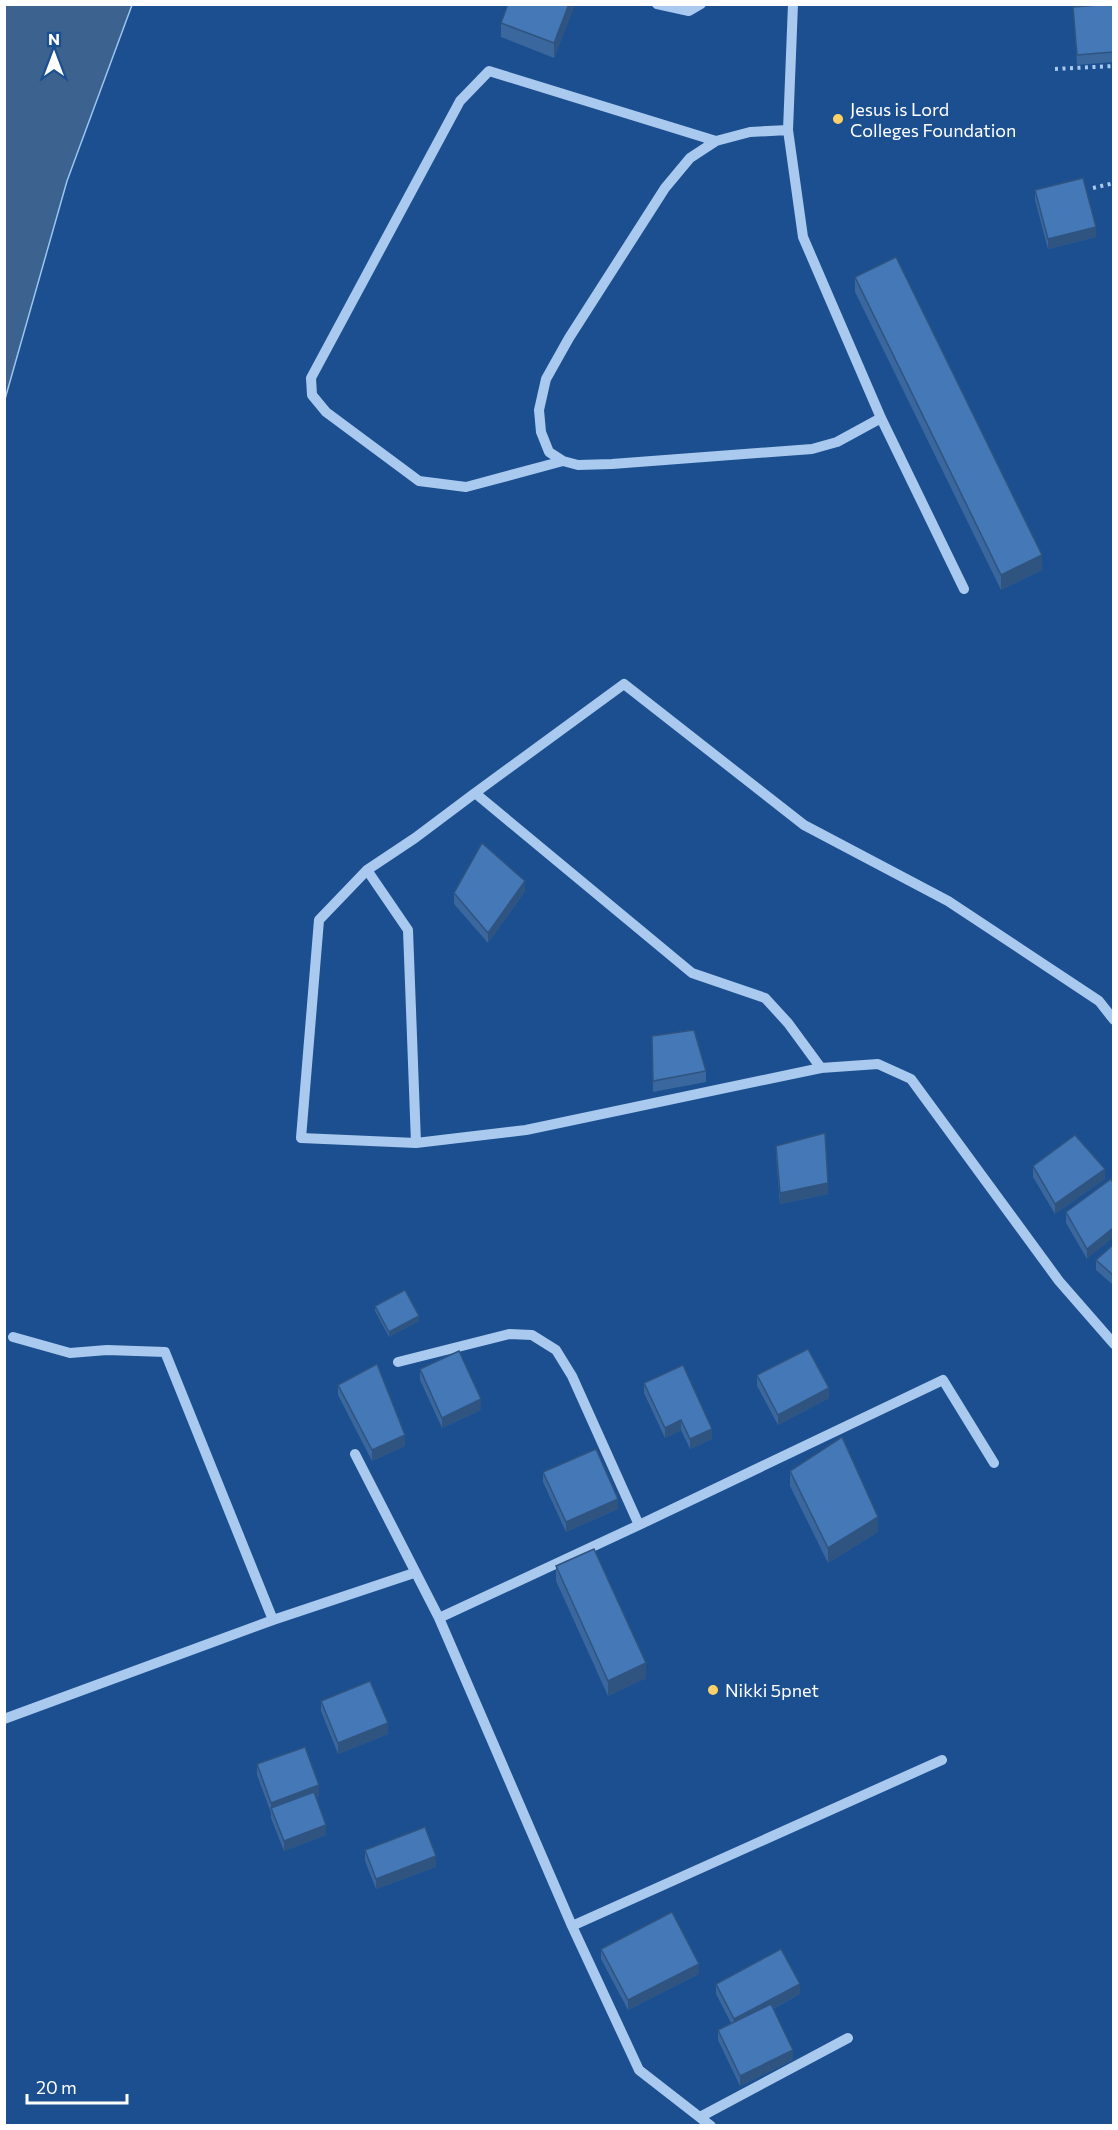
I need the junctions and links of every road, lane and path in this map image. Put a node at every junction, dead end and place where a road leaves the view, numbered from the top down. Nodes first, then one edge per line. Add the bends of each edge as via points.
1 (657, 4) edge
2 (701, 4) edge
3 (794, 4) edge
4 (1113, 66) edge
5 (1054, 69) dead end
6 (788, 130) junction
7 (716, 141) junction
8 (1113, 183) edge
9 (1093, 188) dead end
10 (881, 417) junction
11 (563, 461) junction
12 (964, 589) dead end
13 (475, 793) junction
14 (367, 870) junction
15 (1113, 1020) edge
16 (821, 1068) junction
17 (416, 1143) junction
18 (13, 1337) dead end
19 (1113, 1344) edge
20 (398, 1362) dead end
21 (356, 1455) dead end
22 (994, 1463) dead end
23 (639, 1525) junction
24 (414, 1573) junction
25 (439, 1618) junction
26 (273, 1620) junction
27 (4, 1719) edge
28 (942, 1760) dead end
29 (572, 1926) junction
30 (848, 2038) dead end
31 (700, 2117) junction
32 (711, 2126) edge

1 - 2 street via 689,11
3 - 6 street
4 - 5 path
6 - 7 street via 750,132
6 - 10 street via 803,237
7 - 11 street via 690,158 665,188 546,379 539,410 541,432 549,452
7 - 11 street via 489,71 460,101 311,378 312,395 326,412 419,481 466,487
8 - 9 path
10 - 11 street via 837,442 812,449 612,464 578,465
10 - 12 street
13 - 14 street
13 - 15 street via 624,684 804,825 948,901 1099,1001
13 - 16 street via 692,974 765,998
14 - 17 street via 408,930
14 - 17 street via 319,920 302,1138
16 - 17 street via 526,1130
16 - 19 street via 878,1064 912,1079 1059,1281
18 - 26 street via 70,1353 165,1352
20 - 23 street via 509,1334 532,1335 556,1350 572,1376
21 - 24 street
22 - 23 street via 943,1380
23 - 25 street
24 - 25 street
24 - 26 street
25 - 29 street
26 - 27 street
28 - 29 street
29 - 31 street via 639,2070
30 - 31 street
31 - 32 street

